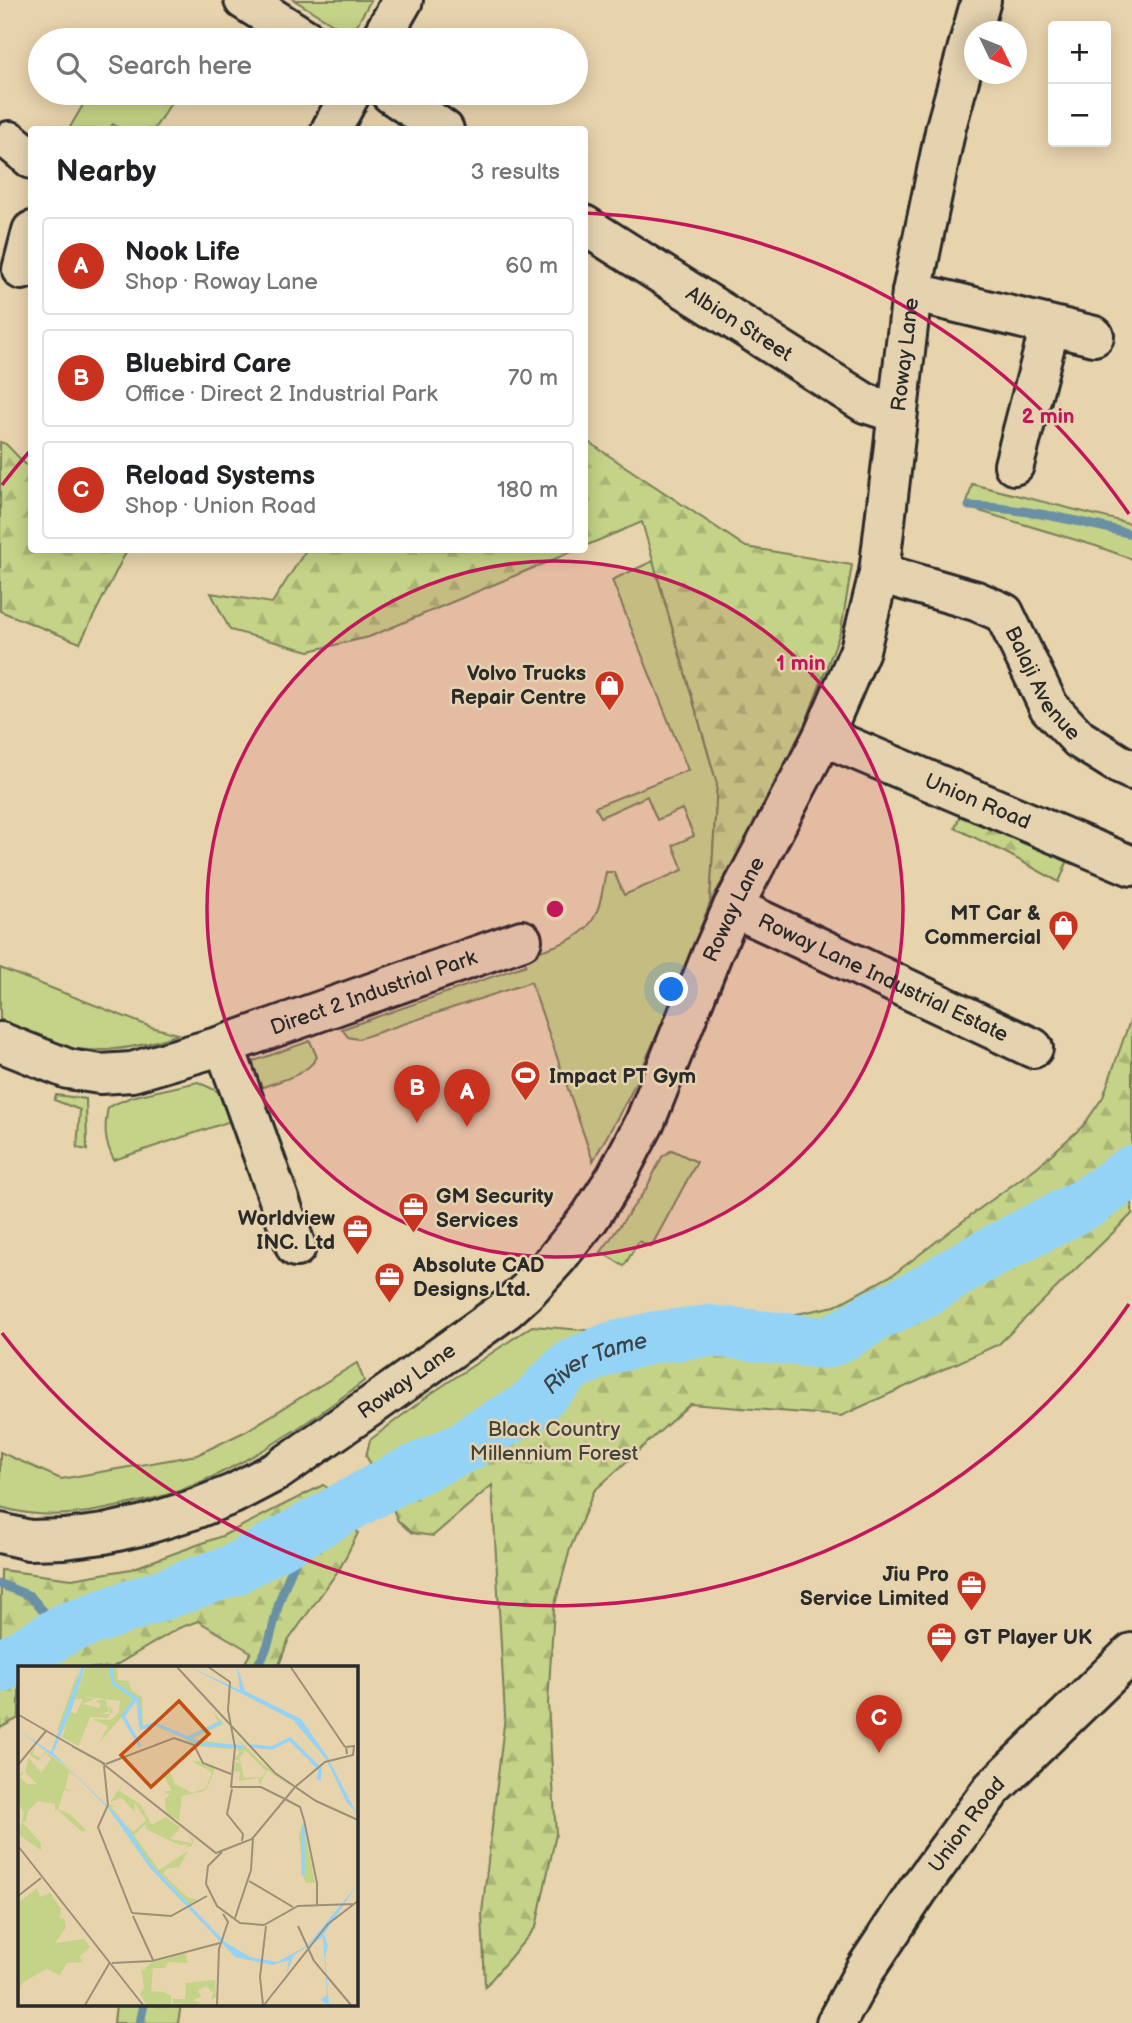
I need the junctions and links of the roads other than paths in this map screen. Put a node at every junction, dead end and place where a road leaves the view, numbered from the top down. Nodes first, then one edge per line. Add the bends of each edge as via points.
1 (244, 0) edge
2 (403, 0) edge
3 (981, 0) edge
4 (288, 28) edge
5 (387, 28) edge
6 (345, 105) edge
7 (408, 105) edge
8 (333, 126) edge
9 (438, 126) edge
10 (588, 229) edge
11 (28, 242) edge
12 (18, 269) edge
13 (912, 292) junction
14 (1049, 326) junction
15 (1094, 336) dead end
16 (896, 413) junction
17 (1014, 465) dead end
18 (879, 573) junction
19 (823, 736) junction
20 (1132, 769) edge
21 (1132, 866) edge
22 (733, 907) junction
23 (522, 940) dead end
24 (0, 1042) edge
25 (224, 1045) junction
26 (1032, 1048) dead end
27 (296, 1247) dead end
28 (0, 1533) edge
29 (1132, 1653) edge
30 (836, 2023) edge

1 - 4 street
2 - 5 street
3 - 13 street, Roway Lane via 946,127
6 - 8 street
7 - 9 street
10 - 16 street, Albion Street via 865,403
11 - 12 street
13 - 14 street
13 - 16 street, Roway Lane
14 - 15 street
14 - 17 street
16 - 18 street, Roway Lane
18 - 19 street, Roway Lane via 860,650
18 - 20 street, Balaji Avenue via 1004,613 1049,706 1079,739
19 - 21 street, Union Road
19 - 22 street, Roway Lane
22 - 26 street, Roway Lane Industrial Estate
22 - 28 street, Roway Lane via 645,1122 616,1177 551,1265 507,1309 276,1471 233,1494 104,1534 29,1540
23 - 25 street, Direct 2 Industrial Park
24 - 25 street, Direct 2 Industrial Park via 68,1069 100,1074 132,1072
25 - 27 street
29 - 30 street, Union Road via 992,1789 864,1970

